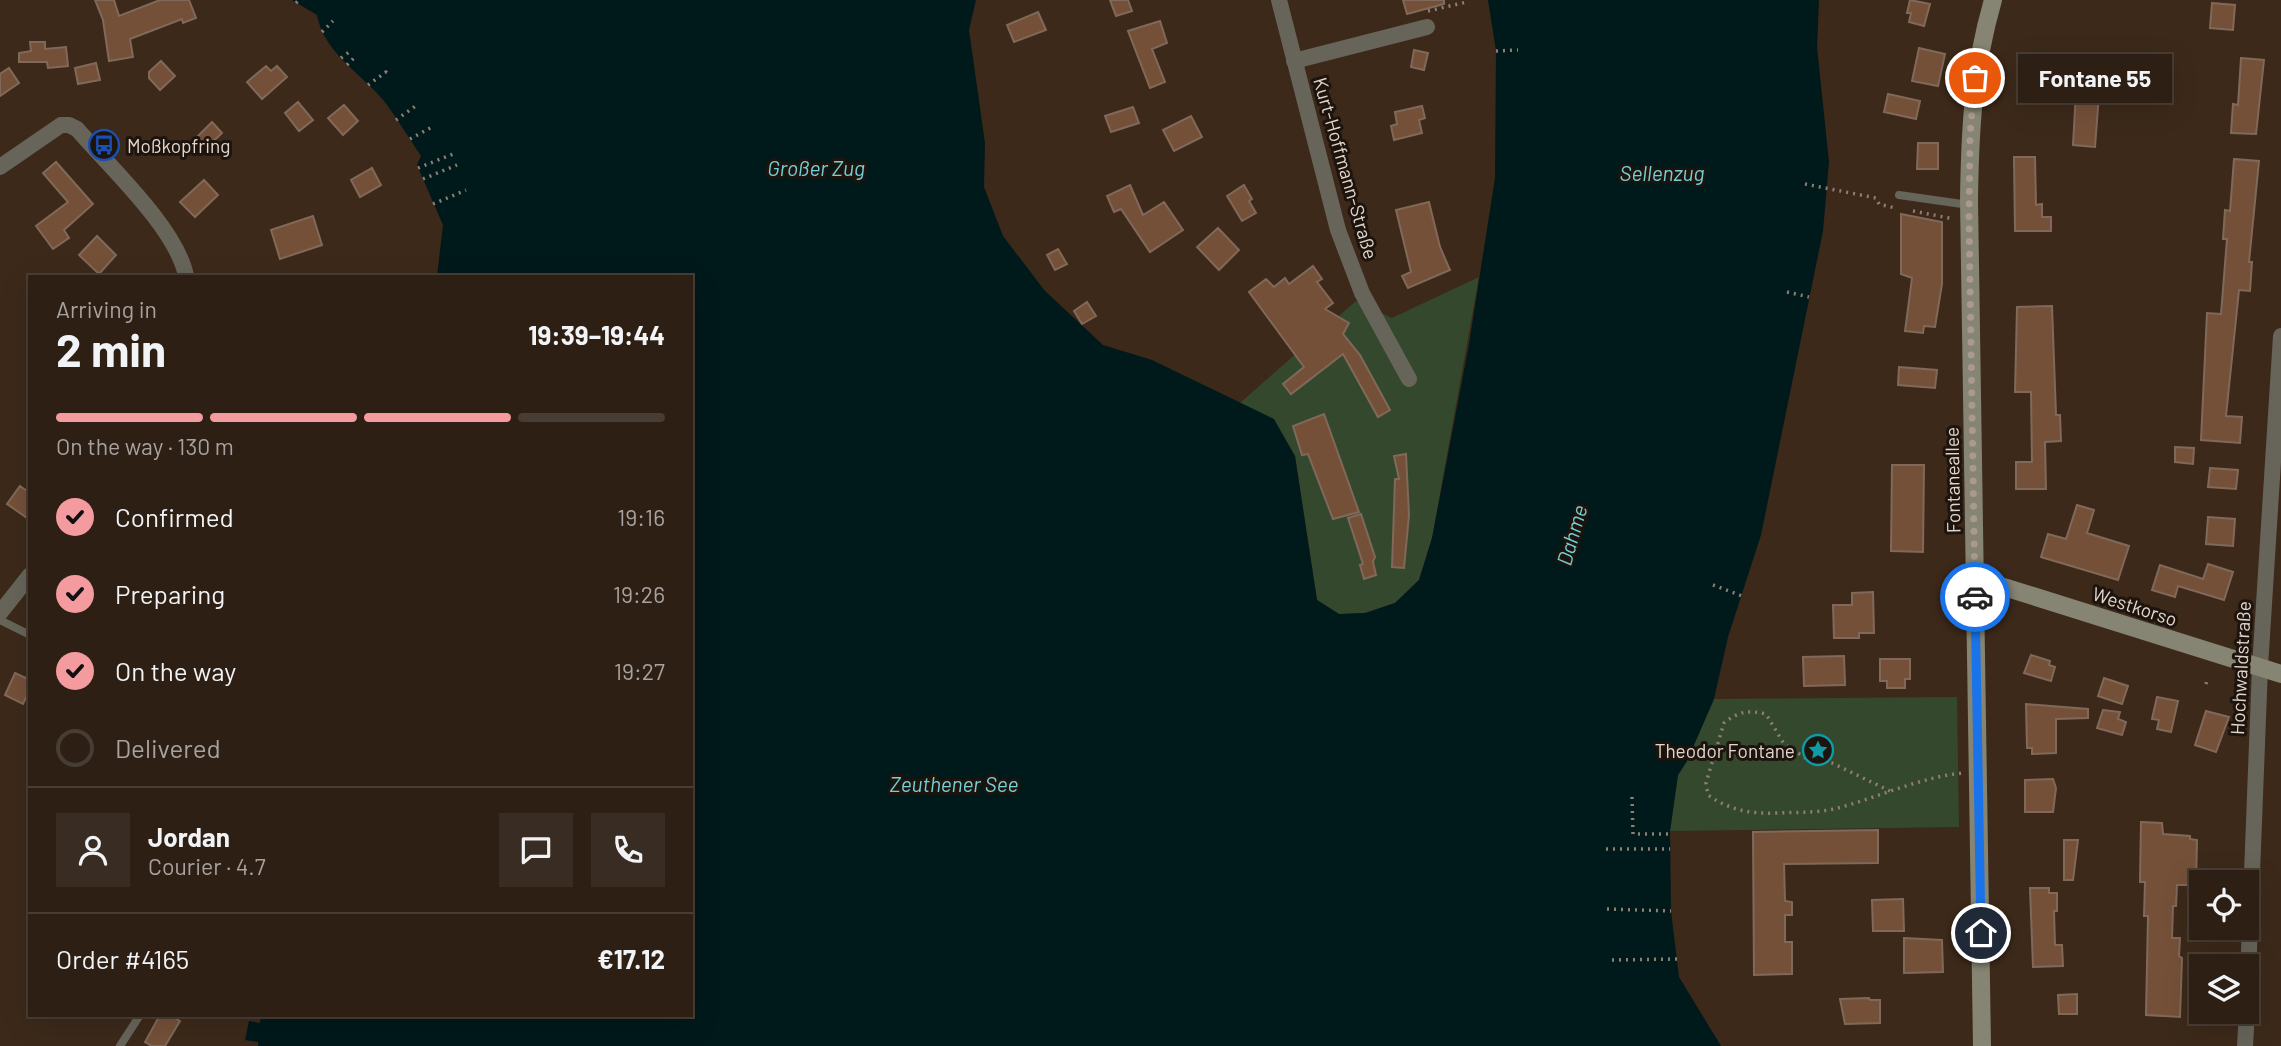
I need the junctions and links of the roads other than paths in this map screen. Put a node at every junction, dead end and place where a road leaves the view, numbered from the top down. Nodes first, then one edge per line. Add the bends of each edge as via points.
1 (1279, 0) edge
2 (1993, 0) edge
3 (1427, 27) dead end
4 (1294, 61) junction
5 (0, 167) edge
6 (1899, 195) dead end
7 (1969, 205) junction
8 (186, 275) edge
9 (2281, 336) edge
10 (1409, 379) dead end
11 (28, 578) edge
12 (1975, 585) junction
13 (0, 613) edge
14 (0, 620) edge
15 (28, 634) edge
16 (2260, 667) junction
17 (2281, 674) edge
18 (2249, 954) edge
19 (139, 1017) edge
20 (2246, 1024) edge
21 (120, 1046) edge
22 (1982, 1046) edge
23 (2245, 1046) edge

1 - 4 street, Kurt-Hoffmann-Straße
2 - 7 main road, Fontaneallee via 1976,64
3 - 4 street
4 - 10 street, Kurt-Hoffmann-Straße via 1338,230 1362,293
5 - 8 street via 61,125 77,129 166,232
6 - 7 lane
7 - 12 main road, Fontaneallee
9 - 16 street, Hochwaldstraße
11 - 13 street
12 - 16 main road, Westkorso via 2004,587
12 - 22 main road, Fontaneallee
14 - 15 lane
16 - 17 main road, Westkorso
16 - 18 street, Hochwaldstraße
19 - 21 lane
20 - 23 street

